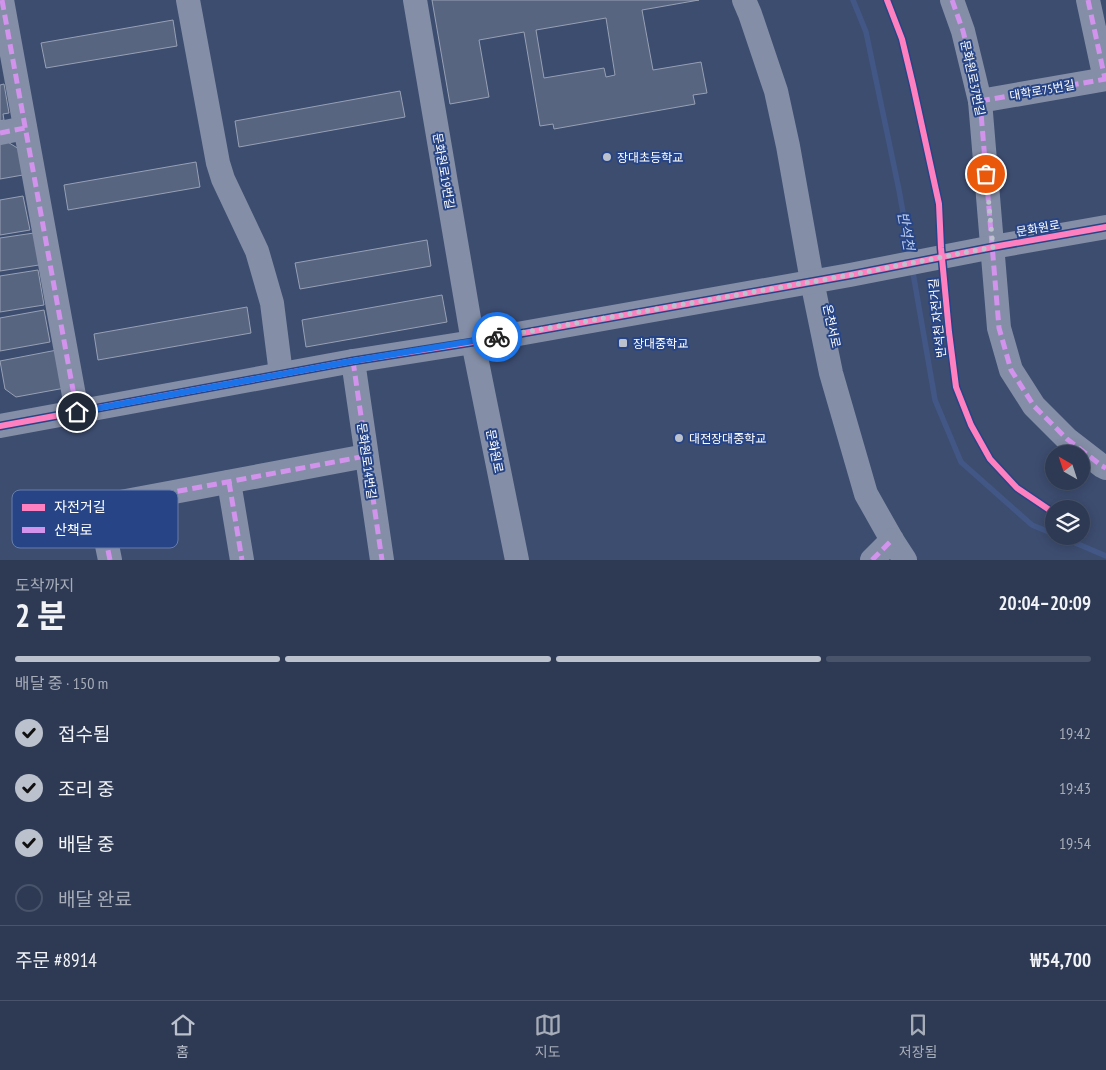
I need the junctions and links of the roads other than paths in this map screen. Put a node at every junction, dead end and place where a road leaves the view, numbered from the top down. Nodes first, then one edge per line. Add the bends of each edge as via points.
1 (2, 0) edge
2 (188, 0) edge
3 (414, 0) edge
4 (744, 0) edge
5 (952, 0) edge
6 (1088, 0) edge
7 (1105, 79) edge
8 (980, 101) junction
9 (25, 128) junction
10 (0, 133) edge
11 (1106, 227) edge
12 (993, 247) junction
13 (812, 281) junction
14 (473, 342) junction
15 (353, 361) junction
16 (282, 374) junction
17 (77, 412) junction
18 (0, 426) edge
19 (366, 456) junction
20 (1106, 468) edge
21 (229, 482) junction
22 (178, 491) edge
23 (892, 540) junction
24 (242, 560) edge
25 (382, 560) edge
26 (517, 560) edge
27 (872, 560) edge
28 (905, 560) edge

1 - 9 street
2 - 16 street via 218,163 257,251 272,302
3 - 14 street, 문화원로19번길
4 - 13 street, 온천서로 via 776,92
5 - 8 street, 문화원로37번길
6 - 7 street, 대학로75번길
7 - 8 street, 대학로75번길
8 - 12 street, 문화원로37번길
9 - 10 street
9 - 17 street
11 - 12 street, 문화원로
12 - 13 street, 문화원로
12 - 20 street, 문화원로37번길 via 999,328 1011,370 1034,406 1067,439
13 - 14 street, 문화원로
13 - 23 street, 온천서로 via 831,374 866,494
14 - 15 street, 문화원로
14 - 26 street, 문화원로
15 - 16 street, 문화원로
15 - 19 street, 문화원로14번길
16 - 17 street, 문화원로
17 - 18 street, 문화원로
19 - 21 street
19 - 25 street, 문화원로14번길
21 - 22 street
21 - 24 street
23 - 27 street
23 - 28 street, 온천서로

